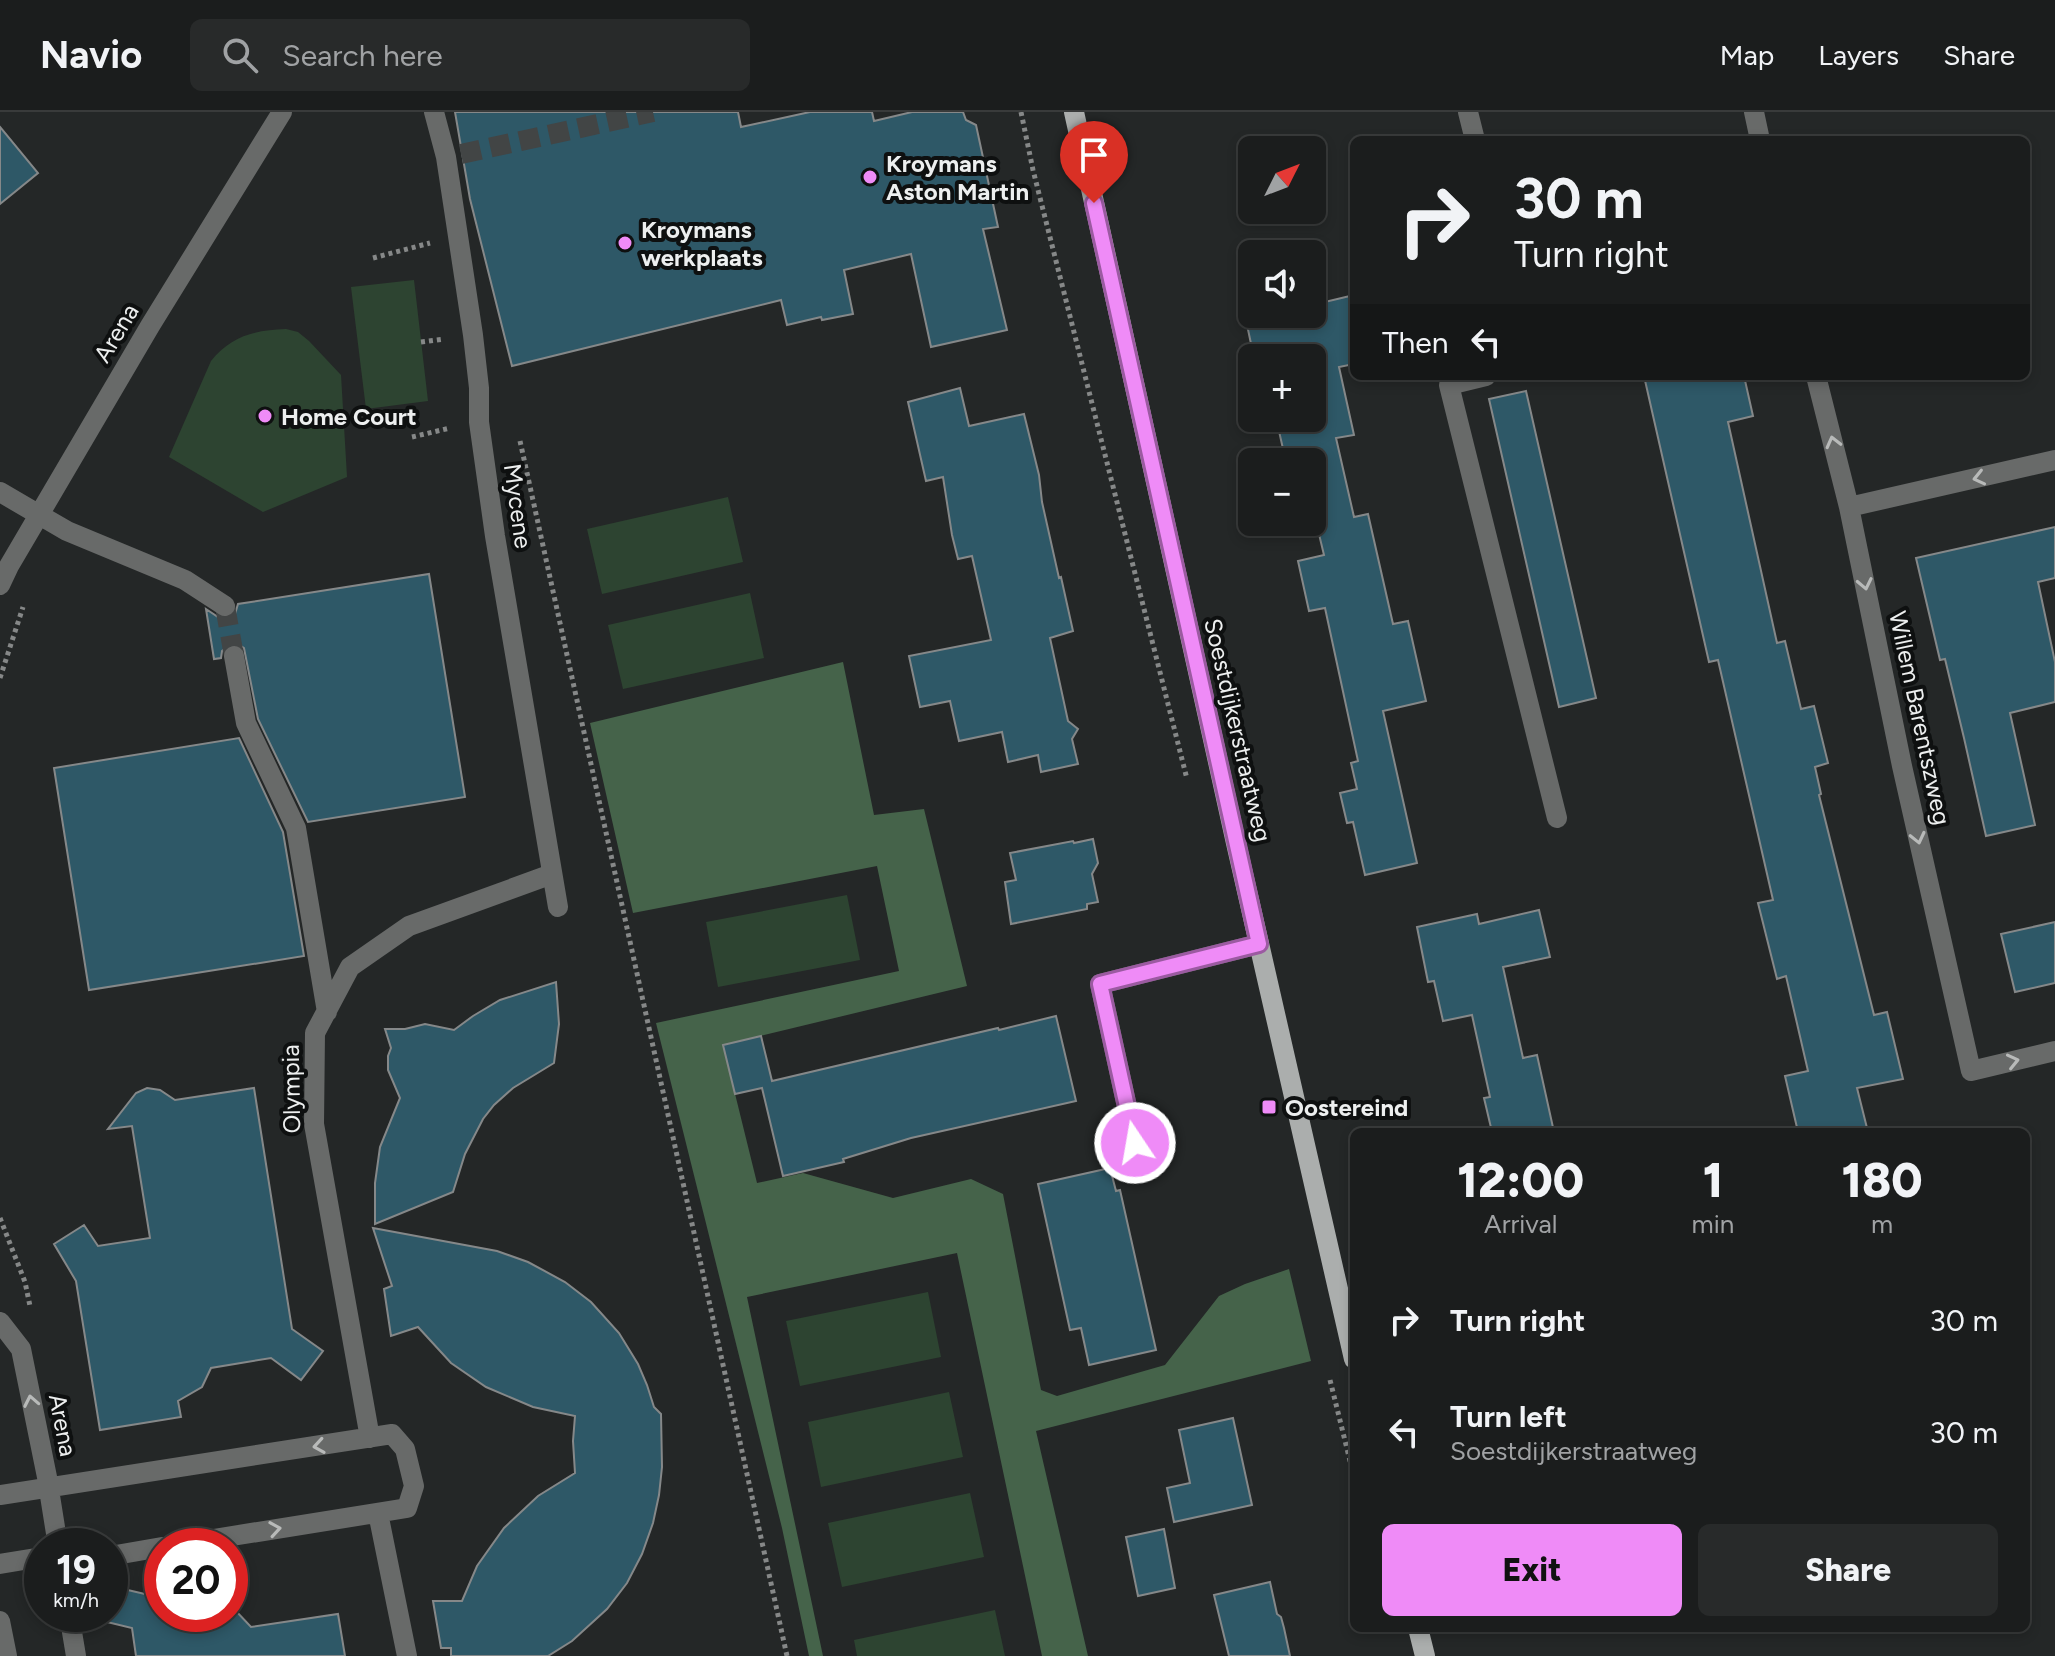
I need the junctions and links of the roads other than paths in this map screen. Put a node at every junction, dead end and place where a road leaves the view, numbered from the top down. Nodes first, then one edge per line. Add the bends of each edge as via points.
1 (282, 112) edge
2 (434, 112) edge
3 (1074, 112) edge
4 (1468, 112) edge
5 (1754, 112) edge
6 (1474, 136) edge
7 (1759, 136) edge
8 (1470, 380) edge
9 (1817, 380) edge
10 (2055, 460) edge
11 (1, 492) edge
12 (1849, 507) junction
13 (39, 514) junction
14 (0, 585) edge
15 (225, 606) dead end
16 (234, 656) tunnel mouth
17 (1557, 818) dead end
18 (552, 874) junction
19 (558, 907) dead end
20 (1259, 944) junction
21 (327, 1012) junction
22 (2055, 1051) edge
23 (1135, 1143) dead end
24 (0, 1322) edge
25 (1350, 1342) edge
26 (370, 1438) junction
27 (48, 1487) junction
28 (0, 1495) edge
29 (378, 1513) junction
30 (55, 1528) edge
31 (248, 1534) edge
32 (24, 1560) edge
33 (0, 1564) edge
34 (0, 1621) edge
35 (72, 1632) edge
36 (1419, 1632) edge
37 (7, 1656) edge
38 (76, 1656) edge
39 (407, 1656) edge
40 (1425, 1656) edge

1 - 13 street, Arena
2 - 18 street, Mycene via 454,155 479,422
3 - 20 main road, Soestdijkerstraatweg
4 - 6 street
5 - 7 street
8 - 17 street via 1449,385
12 -> 9 street, Willem Barentszweg
10 -> 12 street
11 - 13 street
12 -> 22 street, Willem Barentszweg via 1971,1071
13 - 14 street, Arena
13 - 15 street via 185,580
16 - 21 street via 246,723 296,828
18 - 19 street, Mycene
18 - 21 street, Olympia via 409,926 350,967
20 - 23 street via 1100,984
20 - 25 main road, Soestdijkerstraatweg
21 - 26 street, Olympia via 315,1033 314,1124
27 -> 24 street, Arena via 21,1349
26 -> 27 street
26 - 29 street via 392,1434 405,1449 414,1486 407,1508
27 - 28 street
27 - 30 street, Arena
31 -> 29 street
29 - 39 street
32 - 33 street
34 - 37 street
35 - 38 street
36 - 40 main road

